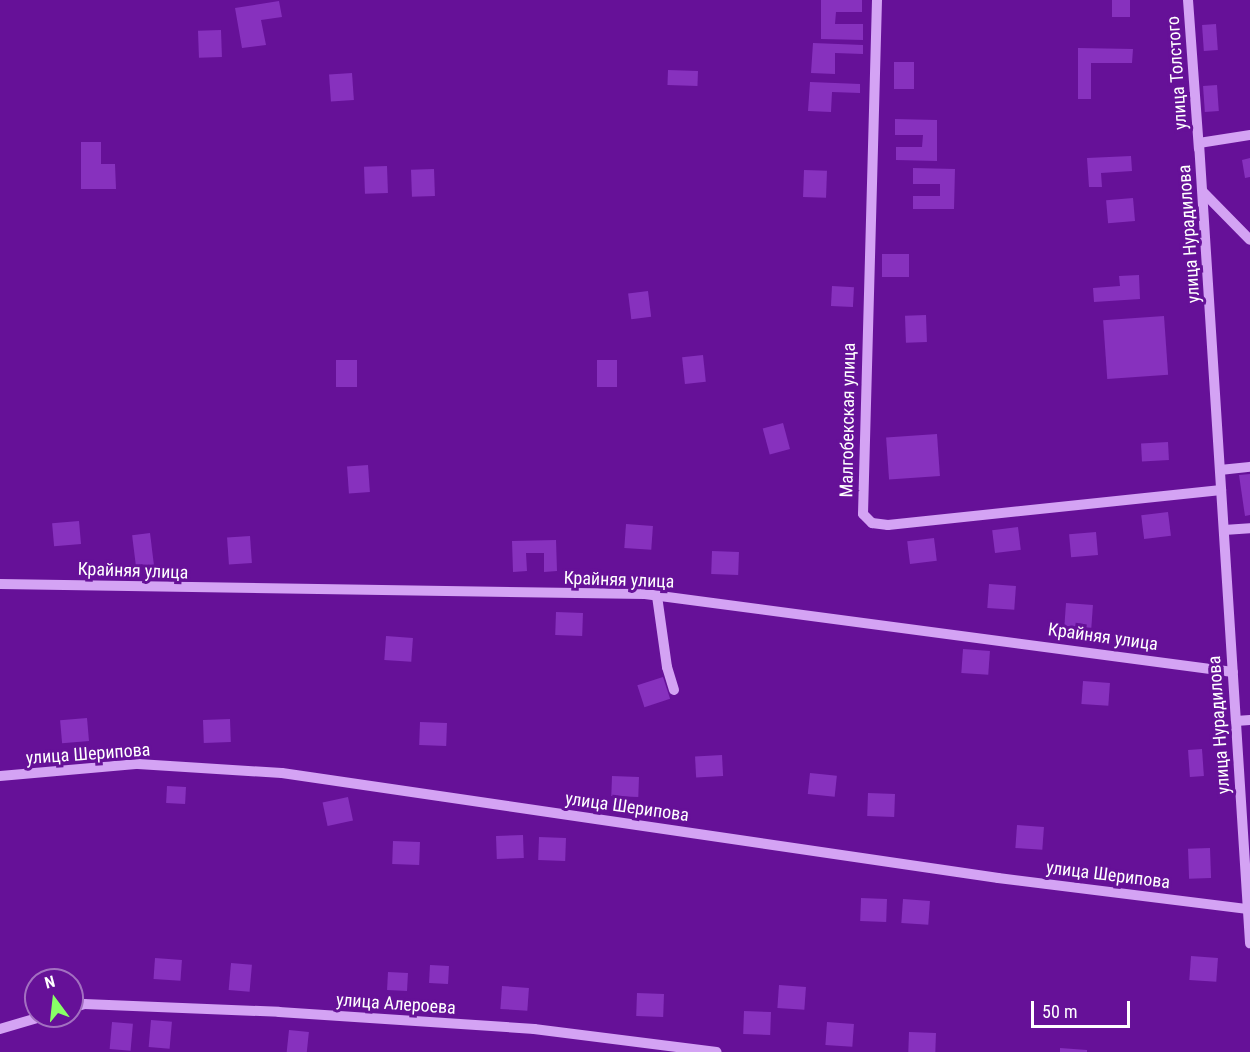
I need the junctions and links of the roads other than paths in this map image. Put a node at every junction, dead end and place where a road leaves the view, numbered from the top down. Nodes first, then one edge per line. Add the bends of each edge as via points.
1 (876, 0) edge
2 (1188, 0) edge
3 (1250, 135) edge
4 (1199, 143) junction
5 (1203, 192) junction
6 (1250, 240) edge
7 (1250, 466) edge
8 (1220, 470) junction
9 (1221, 490) junction
10 (1250, 528) edge
11 (1224, 531) junction
12 (0, 584) edge
13 (657, 596) junction
14 (1233, 672) junction
15 (674, 690) dead end
16 (1250, 720) edge
17 (1236, 721) junction
18 (0, 776) edge
19 (1248, 909) junction
20 (1250, 943) edge
21 (84, 1004) edge
22 (24, 1022) edge
23 (0, 1029) edge
24 (717, 1052) edge

1 - 9 street, Малгобекская улица via 863,514 872,523 888,525
2 - 4 street, улица Толстого
3 - 4 street
4 - 5 street, улица Нурадилова
4 - 8 street, улица Нурадилова
5 - 6 street
5 - 8 street, улица Нурадилова
7 - 8 street
8 - 9 street, улица Нурадилова
9 - 11 street, улица Нурадилова
10 - 11 street
11 - 14 street, улица Нурадилова
12 - 13 street, Крайняя улица
13 - 14 street, Крайняя улица
13 - 15 street via 666,668
14 - 17 street, улица Нурадилова
16 - 17 street
17 - 19 street, улица Нурадилова
18 - 19 street, улица Шерипова via 138,764 282,773 998,878
19 - 20 street, улица Нурадилова
21 - 24 street, улица Алероева via 510,1028
22 - 23 street

